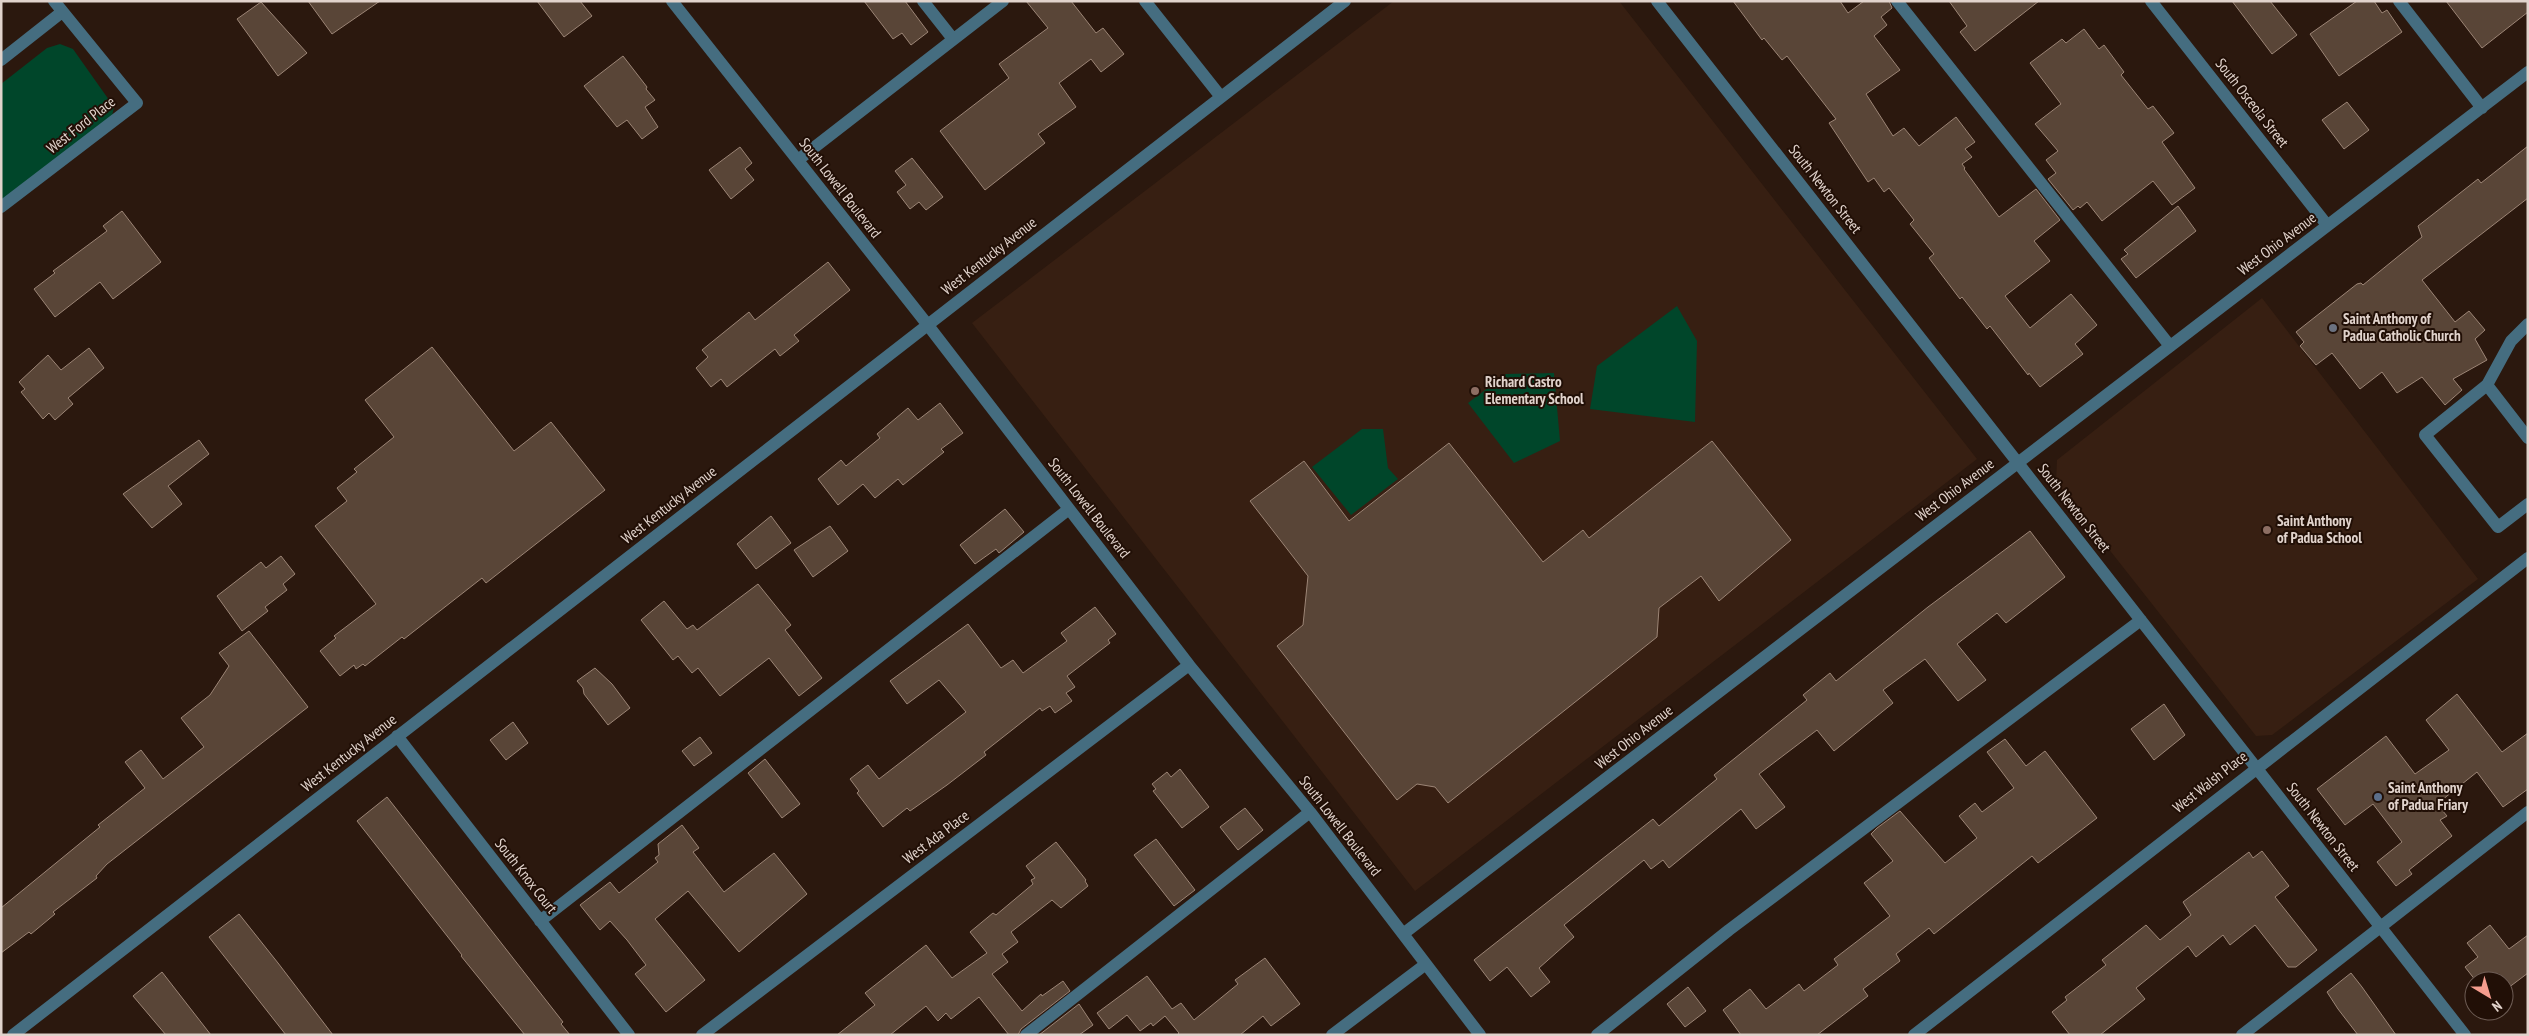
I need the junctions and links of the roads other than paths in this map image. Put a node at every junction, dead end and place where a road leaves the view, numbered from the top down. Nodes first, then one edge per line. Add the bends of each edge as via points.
1 (54, 1) edge
2 (672, 1) edge
3 (923, 1) edge
4 (1003, 1) edge
5 (1145, 1) edge
6 (1345, 1) edge
7 (1657, 1) edge
8 (1897, 1) edge
9 (2151, 1) edge
10 (2399, 1) edge
11 (62, 12) junction
12 (953, 39) junction
13 (1, 60) edge
14 (2528, 72) edge
15 (1221, 97) junction
16 (2482, 108) junction
17 (798, 160) junction
18 (1, 208) edge
19 (2328, 225) junction
20 (927, 324) junction
21 (2528, 324) edge
22 (2170, 346) junction
23 (2487, 386) junction
24 (2528, 438) edge
25 (2018, 462) junction
26 (2528, 504) edge
27 (1069, 509) junction
28 (2528, 558) edge
29 (2141, 620) junction
30 (1189, 665) junction
31 (397, 736) junction
32 (2256, 768) junction
33 (1310, 812) junction
34 (2528, 812) edge
35 (540, 920) junction
36 (2381, 928) junction
37 (1403, 934) junction
38 (1426, 964) junction
39 (13, 1035) edge
40 (629, 1035) edge
41 (702, 1035) edge
42 (1026, 1035) edge
43 (1332, 1035) edge
44 (1480, 1035) edge
45 (1597, 1035) edge
46 (1914, 1035) edge
47 (2242, 1035) edge
48 (2465, 1035) edge

1 - 11 street
2 - 17 street, South Lowell Boulevard
3 - 12 street
4 - 12 street
5 - 15 street
6 - 15 street, West Kentucky Avenue
7 - 25 street, South Newton Street
8 - 22 street
9 - 19 street, South Osceola Street
10 - 16 street
11 - 13 street
11 - 18 street, West Ford Place via 137,103
12 - 17 street
14 - 16 street, West Ohio Avenue
15 - 20 street, West Kentucky Avenue
16 - 19 street, West Ohio Avenue
17 - 20 street, South Lowell Boulevard
19 - 22 street, West Ohio Avenue
20 - 27 street, South Lowell Boulevard
20 - 31 street, West Kentucky Avenue
21 - 23 street via 2511,341
22 - 25 street, West Ohio Avenue
23 - 24 street
23 - 26 street via 2425,435 2498,527
25 - 29 street, South Newton Street
25 - 37 street, West Ohio Avenue
27 - 30 street, South Lowell Boulevard
27 - 35 street
28 - 32 street, West Walsh Place
29 - 32 street, South Newton Street
29 - 45 street via 1729,930
30 - 33 street, South Lowell Boulevard
30 - 41 street, West Ada Place
31 - 35 street, South Knox Court
31 - 39 street, West Kentucky Avenue
32 - 36 street, South Newton Street
32 - 46 street, West Walsh Place
33 - 37 street, South Lowell Boulevard
33 - 42 street
34 - 36 street
35 - 40 street, South Knox Court
36 - 47 street
36 - 48 street, South Newton Street
37 - 38 street, South Lowell Boulevard
38 - 43 street
38 - 44 street, South Lowell Boulevard

